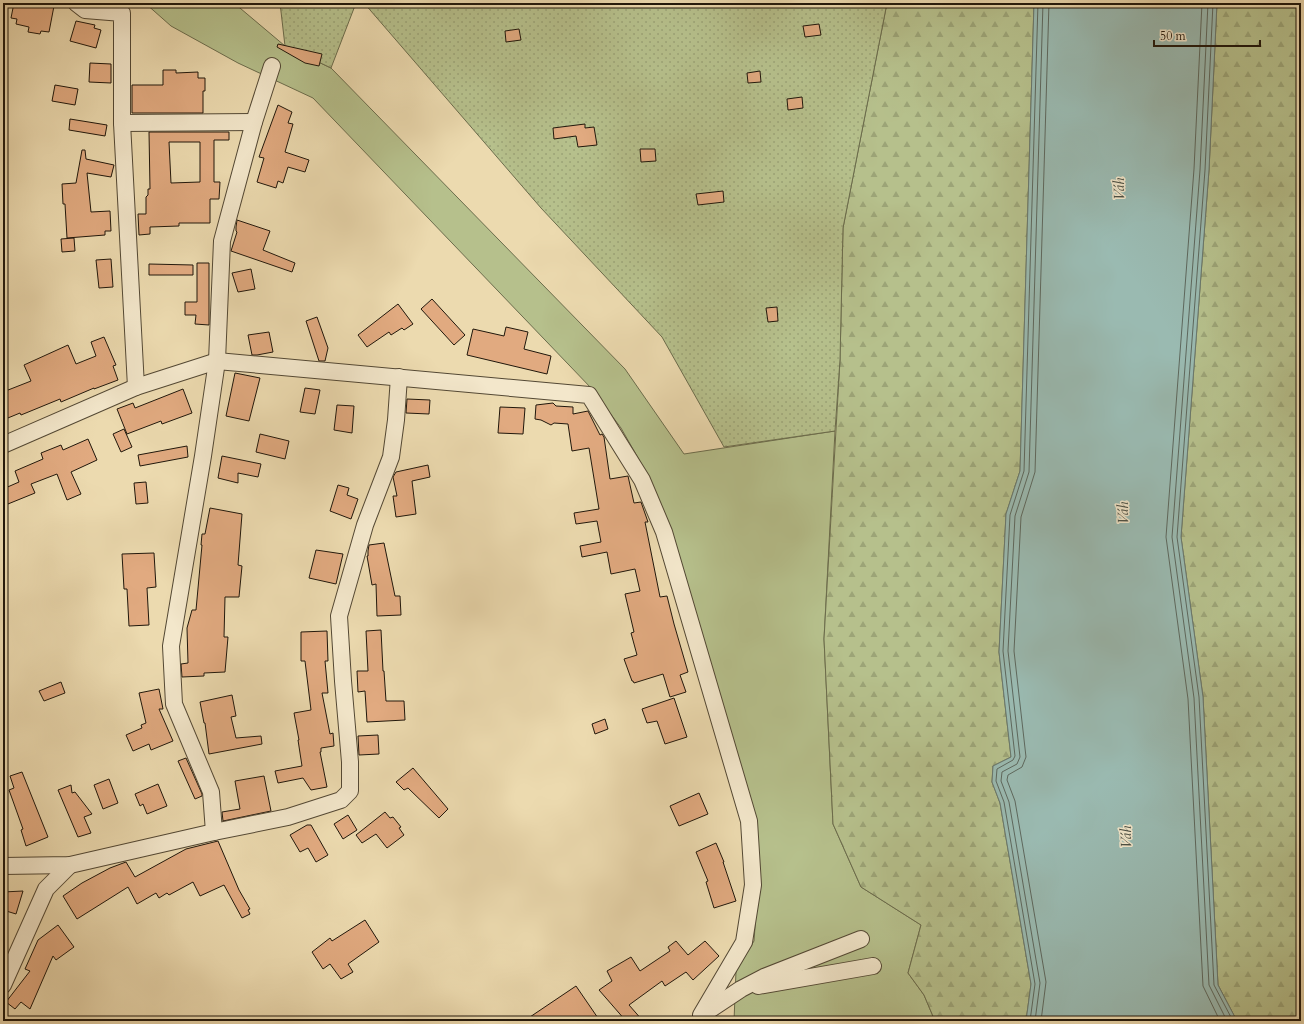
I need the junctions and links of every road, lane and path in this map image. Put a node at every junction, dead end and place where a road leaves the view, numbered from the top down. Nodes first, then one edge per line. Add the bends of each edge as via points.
1 (76, 3) edge
2 (121, 8) edge
3 (272, 66) dead end
4 (254, 122) junction
5 (122, 124) junction
6 (217, 361) junction
7 (398, 377) junction
8 (136, 387) junction
9 (3, 445) edge
10 (214, 832) junction
11 (70, 865) junction
12 (3, 866) edge
13 (861, 939) dead end
14 (872, 966) dead end
15 (3, 985) edge
16 (741, 989) junction
17 (698, 1018) edge

1 - 2 street via 85,10
2 - 5 street
3 - 4 street
4 - 5 street
4 - 6 street via 222,241
5 - 8 street
6 - 7 street
6 - 8 street
6 - 10 street via 171,646 174,704 211,792
7 - 10 street via 391,457 366,525 339,616 350,791 341,800 288,817
7 - 17 street via 589,395 642,480 664,532 749,821 753,885 744,942
8 - 9 street
10 - 11 street
11 - 12 street
11 - 15 street via 46,888
13 - 16 street via 764,977
14 - 16 street
16 - 17 street

